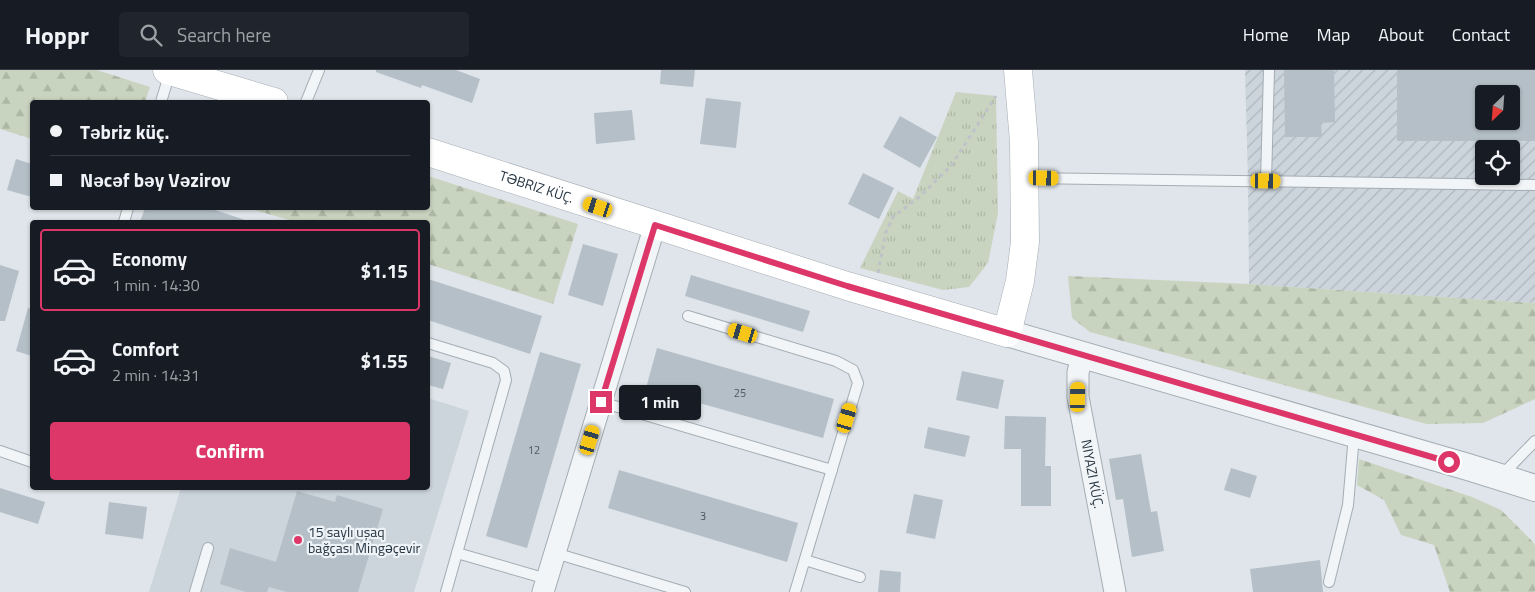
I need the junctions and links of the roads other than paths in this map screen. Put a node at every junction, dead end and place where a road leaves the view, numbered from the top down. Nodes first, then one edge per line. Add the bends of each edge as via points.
1 (1018, 70) edge
2 (1269, 70) edge
3 (169, 71) edge
4 (316, 71) edge
5 (162, 100) edge
6 (267, 100) edge
7 (307, 100) edge
8 (430, 153) edge
9 (1025, 178) junction
10 (1266, 181) junction
11 (1535, 185) edge
12 (655, 225) junction
13 (688, 316) dead end
14 (1007, 333) junction
15 (430, 343) edge
16 (1083, 356) junction
17 (601, 402) junction
18 (1354, 434) junction
19 (1535, 441) edge
20 (0, 451) edge
21 (30, 461) edge
22 (832, 470) junction
23 (1500, 477) junction
24 (1535, 488) edge
25 (208, 548) dead end
26 (457, 553) junction
27 (555, 553) junction
28 (805, 560) junction
29 (860, 577) dead end
30 (1329, 582) dead end
31 (545, 586) edge
32 (195, 592) edge
33 (446, 592) edge
34 (685, 592) edge
35 (795, 592) edge
36 (1115, 592) edge

1 - 9 main road
2 - 10 lane
3 - 5 lane
3 - 6 main road
4 - 7 lane
8 - 12 main road, TƏBRIZ KÜÇ.
9 - 10 lane
9 - 14 main road via 1025,242 1020,281
10 - 11 lane
12 - 14 main road, TƏBRIZ KÜÇ.
12 - 17 street
13 - 22 lane via 836,361 853,370 858,383
14 - 16 street, TƏBRIZ KÜÇ.
15 - 26 lane via 493,363 504,371 506,380
16 - 18 street, TƏBRIZ KÜÇ.
16 - 36 street, NIYAZI KÜÇ. via 1078,372 1078,397
17 - 22 lane
17 - 27 street
18 - 23 street, TƏBRIZ KÜÇ.
18 - 30 lane via 1348,505
19 - 23 lane
20 - 21 lane
22 - 28 lane
23 - 24 street, TƏBRIZ KÜÇ.
25 - 32 lane
26 - 31 lane
26 - 33 lane
27 - 31 street
27 - 34 lane
28 - 29 lane
28 - 35 lane

